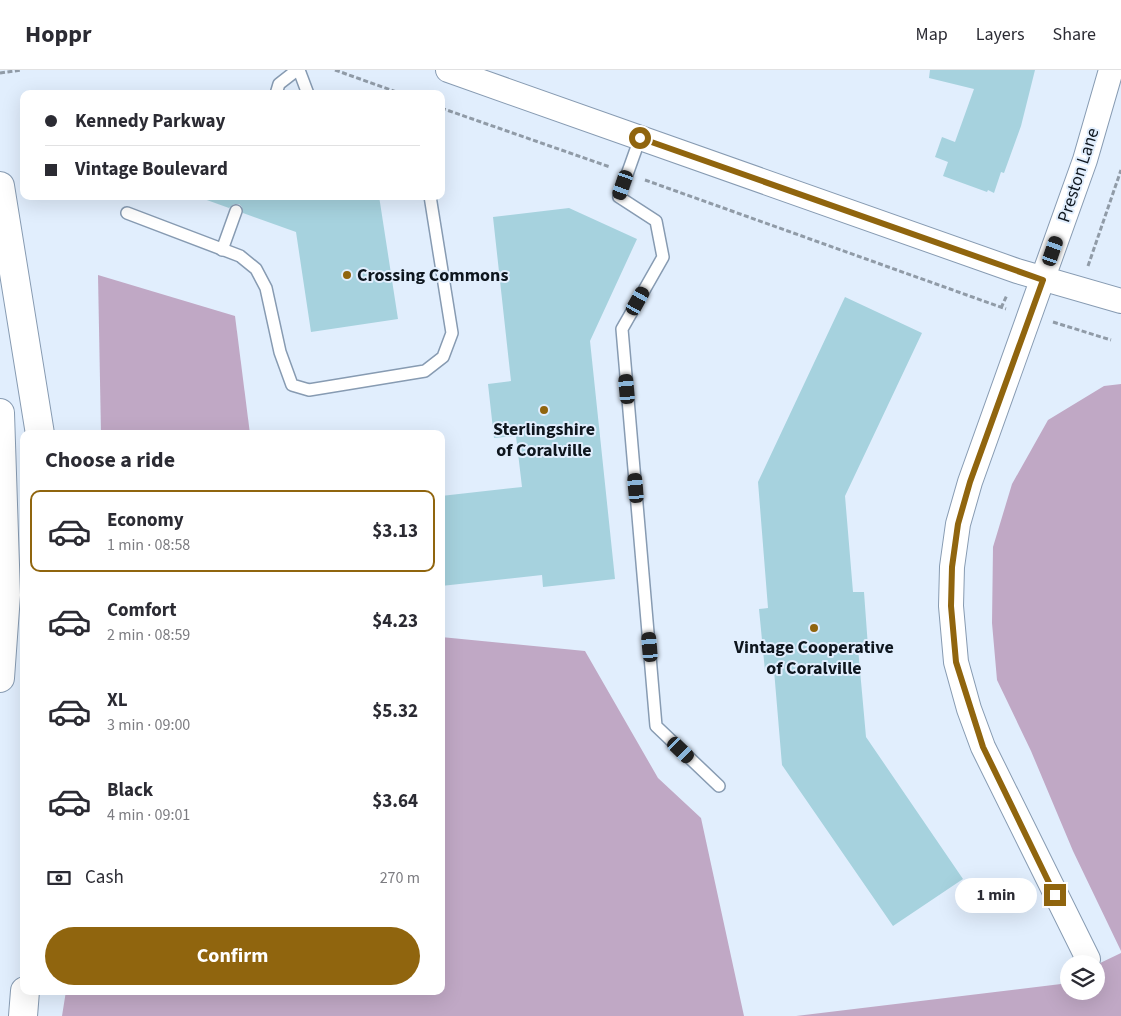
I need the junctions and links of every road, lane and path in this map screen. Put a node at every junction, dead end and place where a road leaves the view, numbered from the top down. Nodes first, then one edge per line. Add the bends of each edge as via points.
1 (22, 70) edge
2 (298, 70) edge
3 (335, 70) edge
4 (448, 70) edge
5 (1111, 70) edge
6 (0, 72) edge
7 (277, 90) edge
8 (306, 90) edge
9 (391, 90) edge
10 (445, 109) edge
11 (640, 138) junction
12 (1121, 170) edge
13 (627, 174) junction
14 (0, 186) edge
15 (431, 200) edge
16 (236, 210) dead end
17 (127, 214) dead end
18 (222, 250) junction
19 (1086, 273) dead end
20 (1043, 280) junction
21 (1121, 301) edge
22 (1030, 316) junction
23 (1111, 340) dead end
24 (0, 413) edge
25 (39, 430) edge
26 (0, 678) edge
27 (719, 786) dead end
28 (1086, 955) edge
29 (25, 995) edge
30 (23, 1016) edge

1 - 6 path
2 - 7 lane via 279,84
2 - 8 lane
3 - 9 path
4 - 11 street
5 - 20 street, Preston Lane via 1085,160
10 - 13 path
11 - 13 lane
11 - 20 street
12 - 19 path
13 - 22 path
13 - 27 lane via 619,197 656,221 663,257 622,330 656,726
14 - 25 street
15 - 18 lane via 452,333 443,357 425,371 309,390 292,385 280,352 266,288 256,269 240,256
16 - 18 lane
17 - 18 lane
20 - 21 street
20 - 22 street, Preston Lane
22 - 23 path
22 - 28 street, Preston Lane via 958,524 951,606 955,652 983,747
24 - 26 street via 6,596
29 - 30 street

